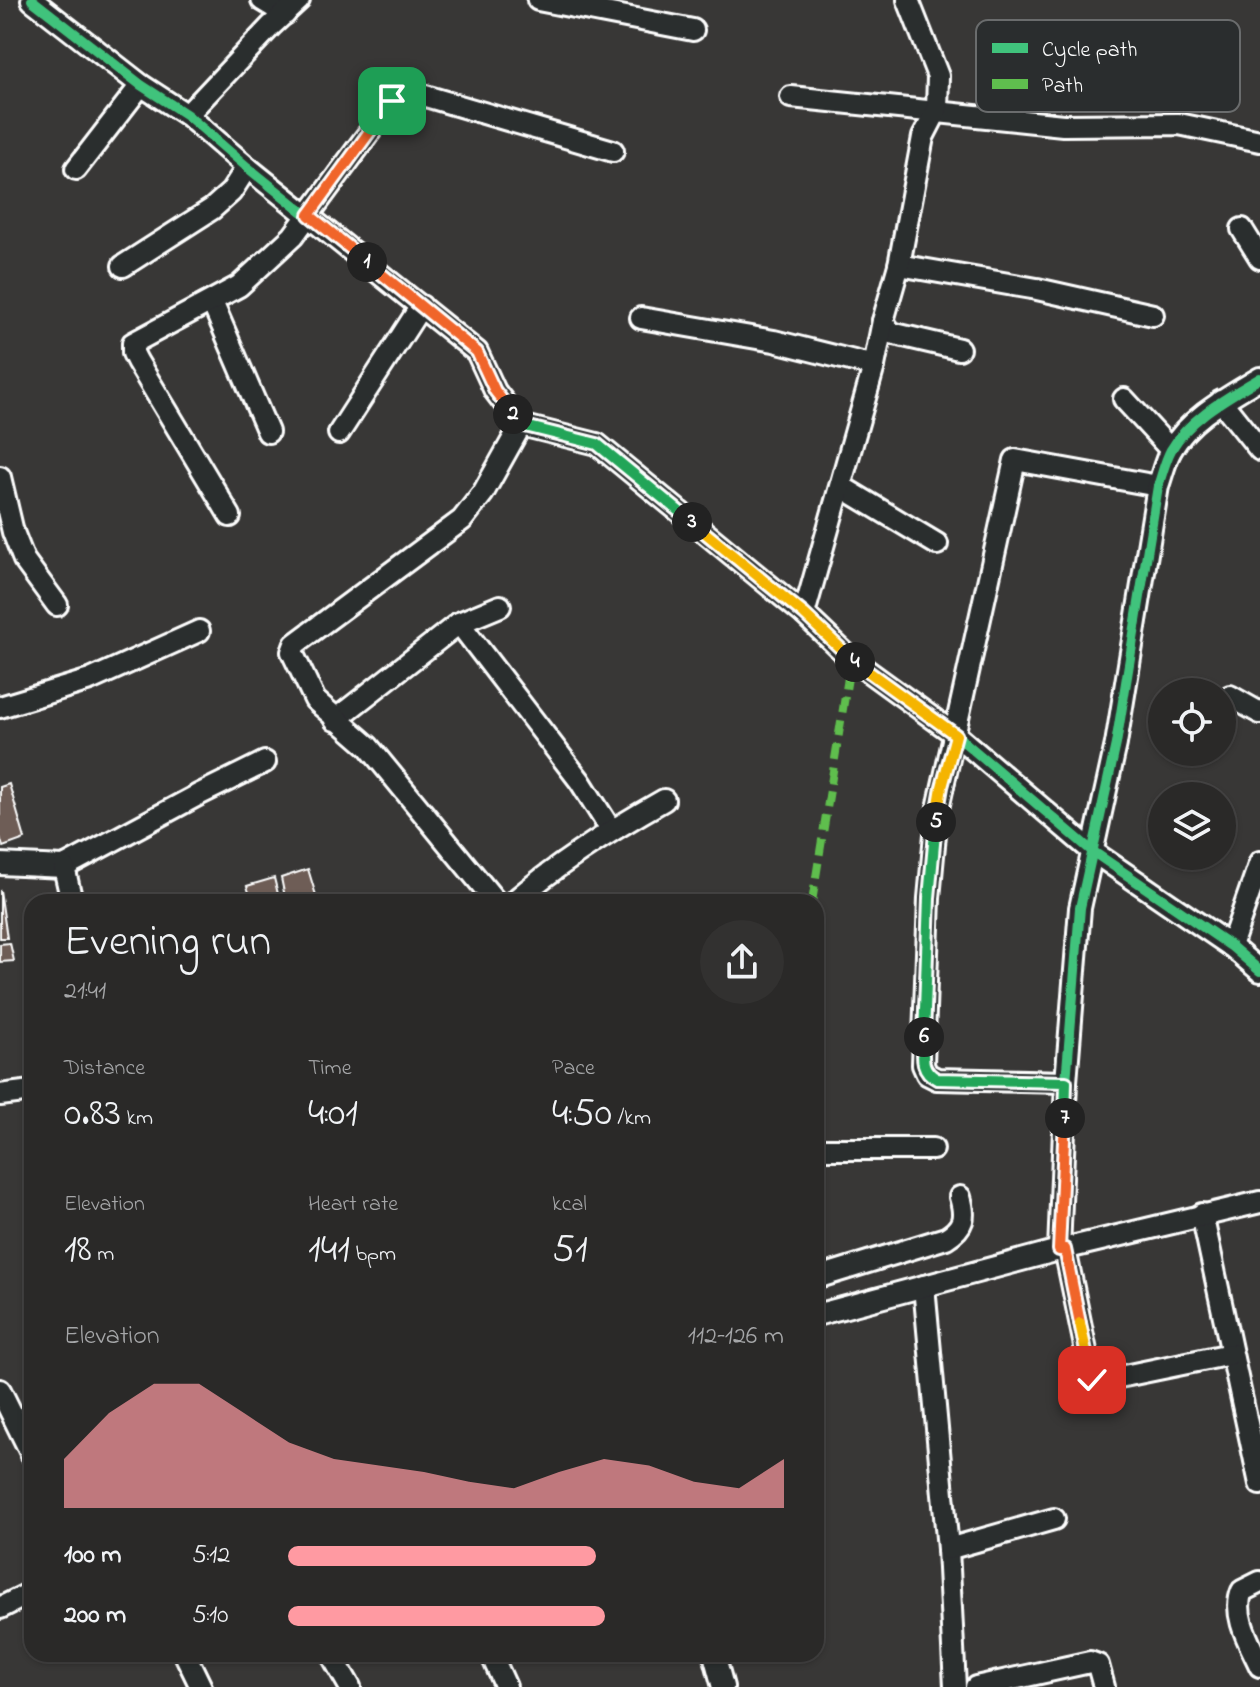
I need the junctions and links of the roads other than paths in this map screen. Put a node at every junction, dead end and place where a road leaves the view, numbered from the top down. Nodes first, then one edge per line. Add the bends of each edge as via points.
1 (32, 0) edge
2 (262, 0) edge
3 (538, 0) edge
4 (908, 0) edge
5 (292, 7) edge
6 (693, 30) dead end
7 (141, 85) junction
8 (791, 97) dead end
9 (937, 110) junction
10 (187, 115) junction
11 (1260, 141) edge
12 (613, 151) dead end
13 (247, 167) junction
14 (76, 169) dead end
15 (309, 215) junction
16 (1242, 229) dead end
17 (1260, 258) edge
18 (899, 265) junction
19 (123, 266) dead end
20 (212, 302) junction
21 (421, 306) junction
22 (1153, 315) dead end
23 (641, 318) dead end
24 (883, 321) junction
25 (959, 349) dead end
26 (874, 366) junction
27 (1260, 378) edge
28 (1124, 399) dead end
29 (1221, 401) junction
30 (521, 425) junction
31 (268, 432) dead end
32 (339, 433) dead end
33 (1171, 450) junction
34 (1260, 450) edge
35 (0, 477) edge
36 (1158, 486) junction
37 (842, 487) junction
38 (230, 516) dead end
39 (937, 544) dead end
40 (57, 605) dead end
41 (500, 606) dead end
42 (804, 614) junction
43 (459, 623) junction
44 (199, 631) dead end
45 (1236, 699) edge
46 (0, 707) edge
47 (1260, 713) edge
48 (335, 720) junction
49 (956, 735) junction
50 (265, 762) dead end
51 (664, 800) dead end
52 (611, 830) junction
53 (1092, 851) junction
54 (1260, 862) edge
55 (0, 864) edge
56 (64, 867) junction
57 (70, 894) edge
58 (489, 894) edge
59 (523, 894) edge
60 (1231, 946) junction
61 (1260, 971) edge
62 (1066, 1082) junction
63 (24, 1092) edge
64 (0, 1095) edge
65 (824, 1149) edge
66 (933, 1149) dead end
67 (960, 1197) dead end
68 (1260, 1202) edge
69 (1202, 1214) junction
70 (1062, 1250) junction
71 (824, 1278) edge
72 (924, 1286) junction
73 (824, 1312) edge
74 (1231, 1354) junction
75 (0, 1390) edge
76 (24, 1439) edge
77 (1260, 1484) edge
78 (1054, 1519) dead end
79 (948, 1549) junction
80 (1260, 1582) edge
81 (24, 1596) edge
82 (0, 1608) edge
83 (189, 1662) edge
84 (336, 1662) edge
85 (495, 1662) edge
86 (716, 1662) edge
87 (1260, 1666) edge
88 (201, 1687) edge
89 (350, 1687) edge
90 (506, 1687) edge
91 (723, 1687) edge
92 (955, 1687) edge
93 (976, 1687) edge
94 (1104, 1687) edge

1 - 7 street
2 - 5 street
3 - 6 street
4 - 9 street via 938,76
5 - 10 street
7 - 10 street
7 - 14 street
8 - 9 street
9 - 11 street via 1063,125 1179,124
9 - 18 street via 923,137
10 - 13 street
12 - 15 street via 405,90
13 - 15 street
13 - 19 street via 212,209
15 - 20 street via 239,286
15 - 21 street
16 - 17 street
18 - 22 street
18 - 24 street
20 - 31 street
20 - 38 street via 133,343 133,353
21 - 30 street via 477,352 495,391
21 - 32 street
23 - 26 street via 774,341
24 - 25 street via 891,333
24 - 26 street
26 - 37 street
27 - 29 street
28 - 33 street
29 - 33 street
29 - 34 street
30 - 42 street via 597,444
30 - 48 street via 462,520 295,644 294,660 315,700
33 - 36 street
35 - 40 street via 24,560
36 - 49 street via 1015,460
36 - 53 street via 1116,744
37 - 39 street
37 - 42 street
41 - 43 street
42 - 49 street via 851,659
43 - 48 street
43 - 52 street via 580,781
44 - 46 street via 90,680
45 - 47 street
48 - 58 street via 368,746
49 - 53 street
49 - 62 street via 937,813 923,1065 937,1079
50 - 56 street
51 - 52 street
52 - 59 street
53 - 60 street
53 - 62 street via 1080,908
54 - 60 street
55 - 56 street
56 - 57 street
60 - 61 street
62 - 70 street
63 - 64 street
65 - 66 street
67 - 71 street via 962,1224 946,1238
68 - 69 street
69 - 70 street
69 - 74 street
70 - 72 street
70 - 74 street via 1095,1382
72 - 73 street
72 - 79 street
74 - 77 street
75 - 76 street
78 - 79 street
79 - 92 street
80 - 87 street via 1242,1591 1239,1601 1245,1633
81 - 82 street
83 - 88 street
84 - 89 street
85 - 90 street
86 - 91 street
93 - 94 street via 1090,1662 1098,1665

